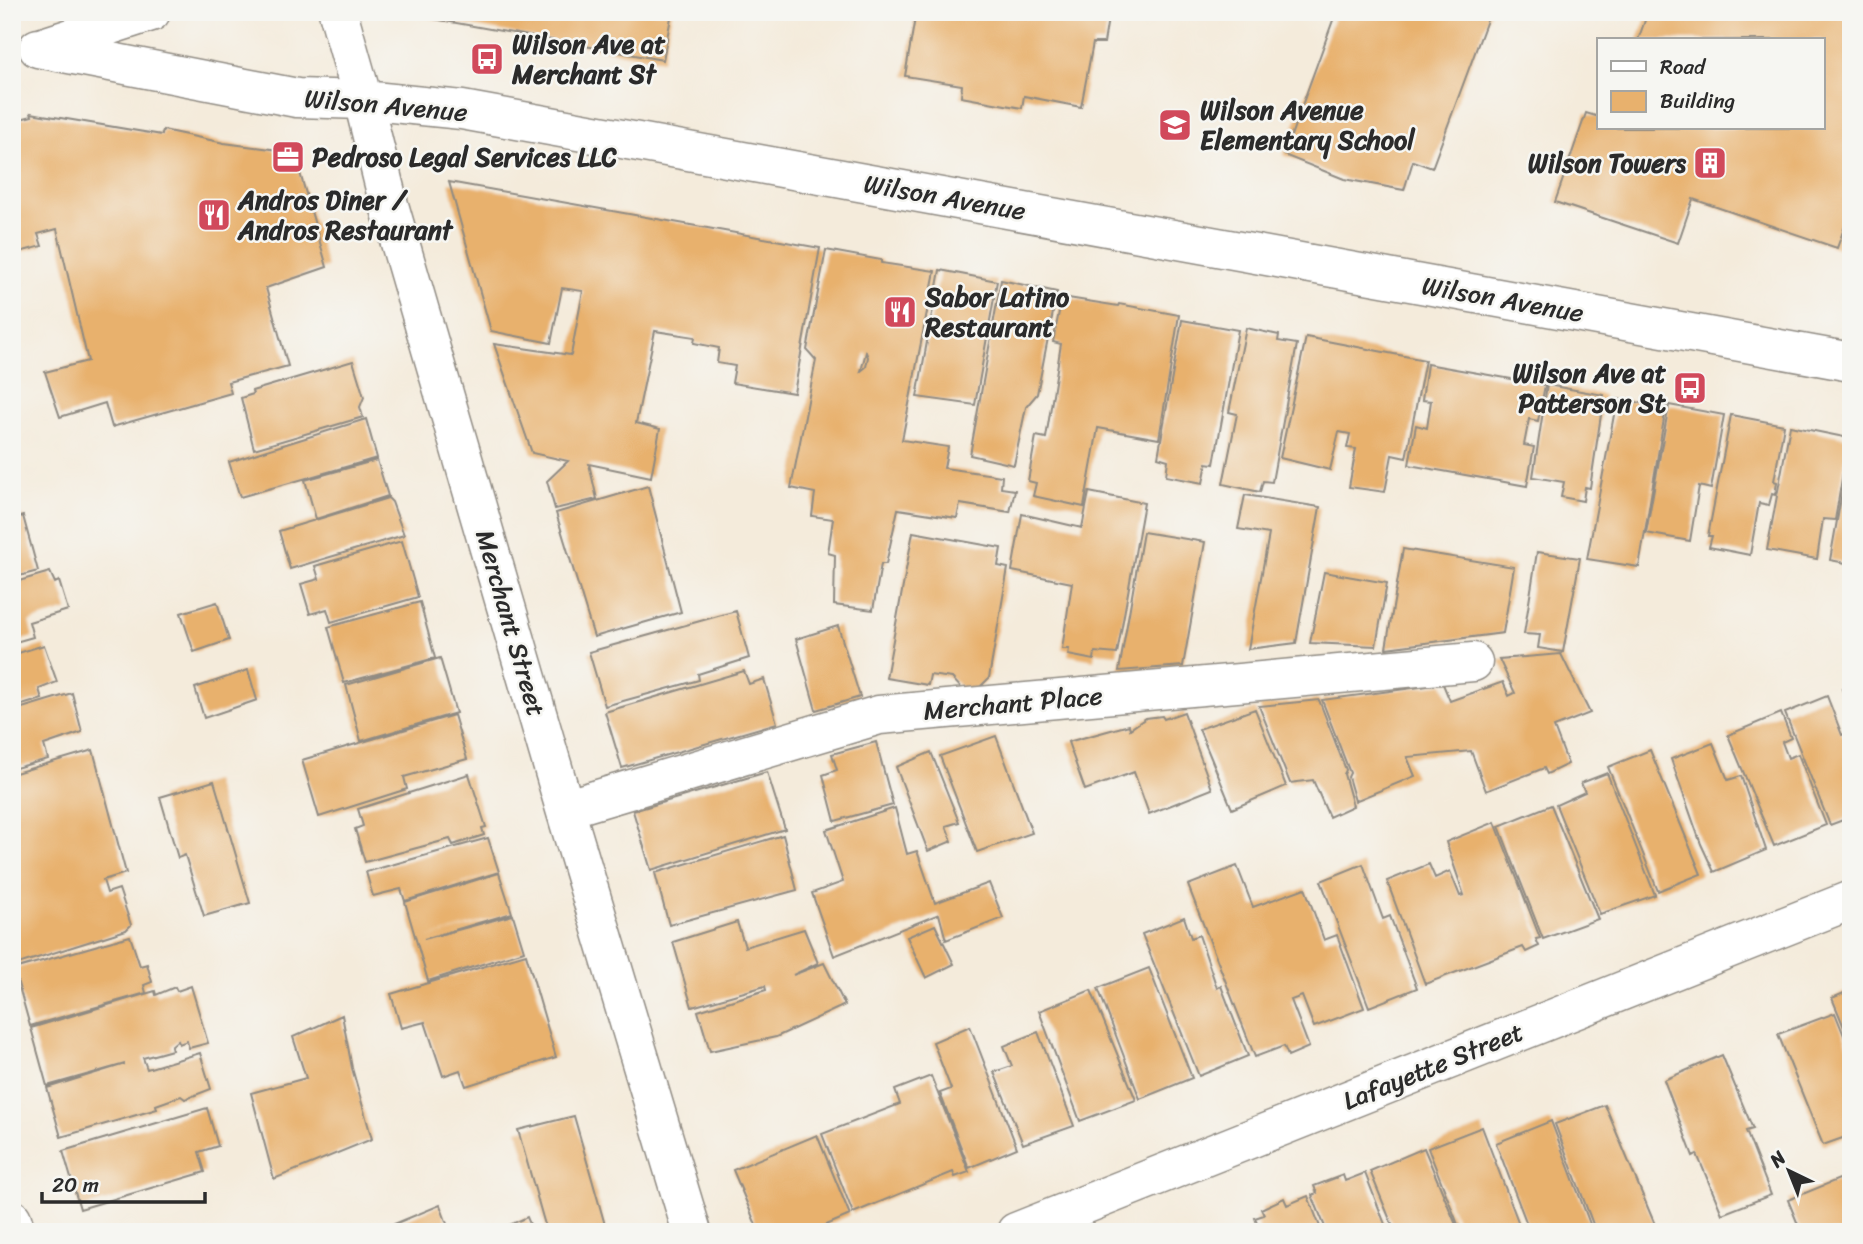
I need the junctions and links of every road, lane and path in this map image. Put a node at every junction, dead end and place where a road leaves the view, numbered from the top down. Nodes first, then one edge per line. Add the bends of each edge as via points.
1 (151, 12) edge
2 (338, 12) edge
3 (25, 51) edge
4 (363, 100) junction
5 (1851, 362) edge
6 (1473, 662) dead end
7 (565, 809) junction
8 (1851, 900) edge
9 (12, 1219) edge
10 (16, 1232) edge
11 (692, 1232) edge
12 (1016, 1232) edge

1 - 3 street
2 - 4 street, Merchant Street
3 - 4 street, Wilson Avenue via 297,97
4 - 5 street, Wilson Avenue via 462,110
4 - 7 street, Merchant Street via 389,205
6 - 7 street, Merchant Place via 879,715
7 - 11 street, Merchant Street
8 - 12 street, Lafayette Street
9 - 10 street

